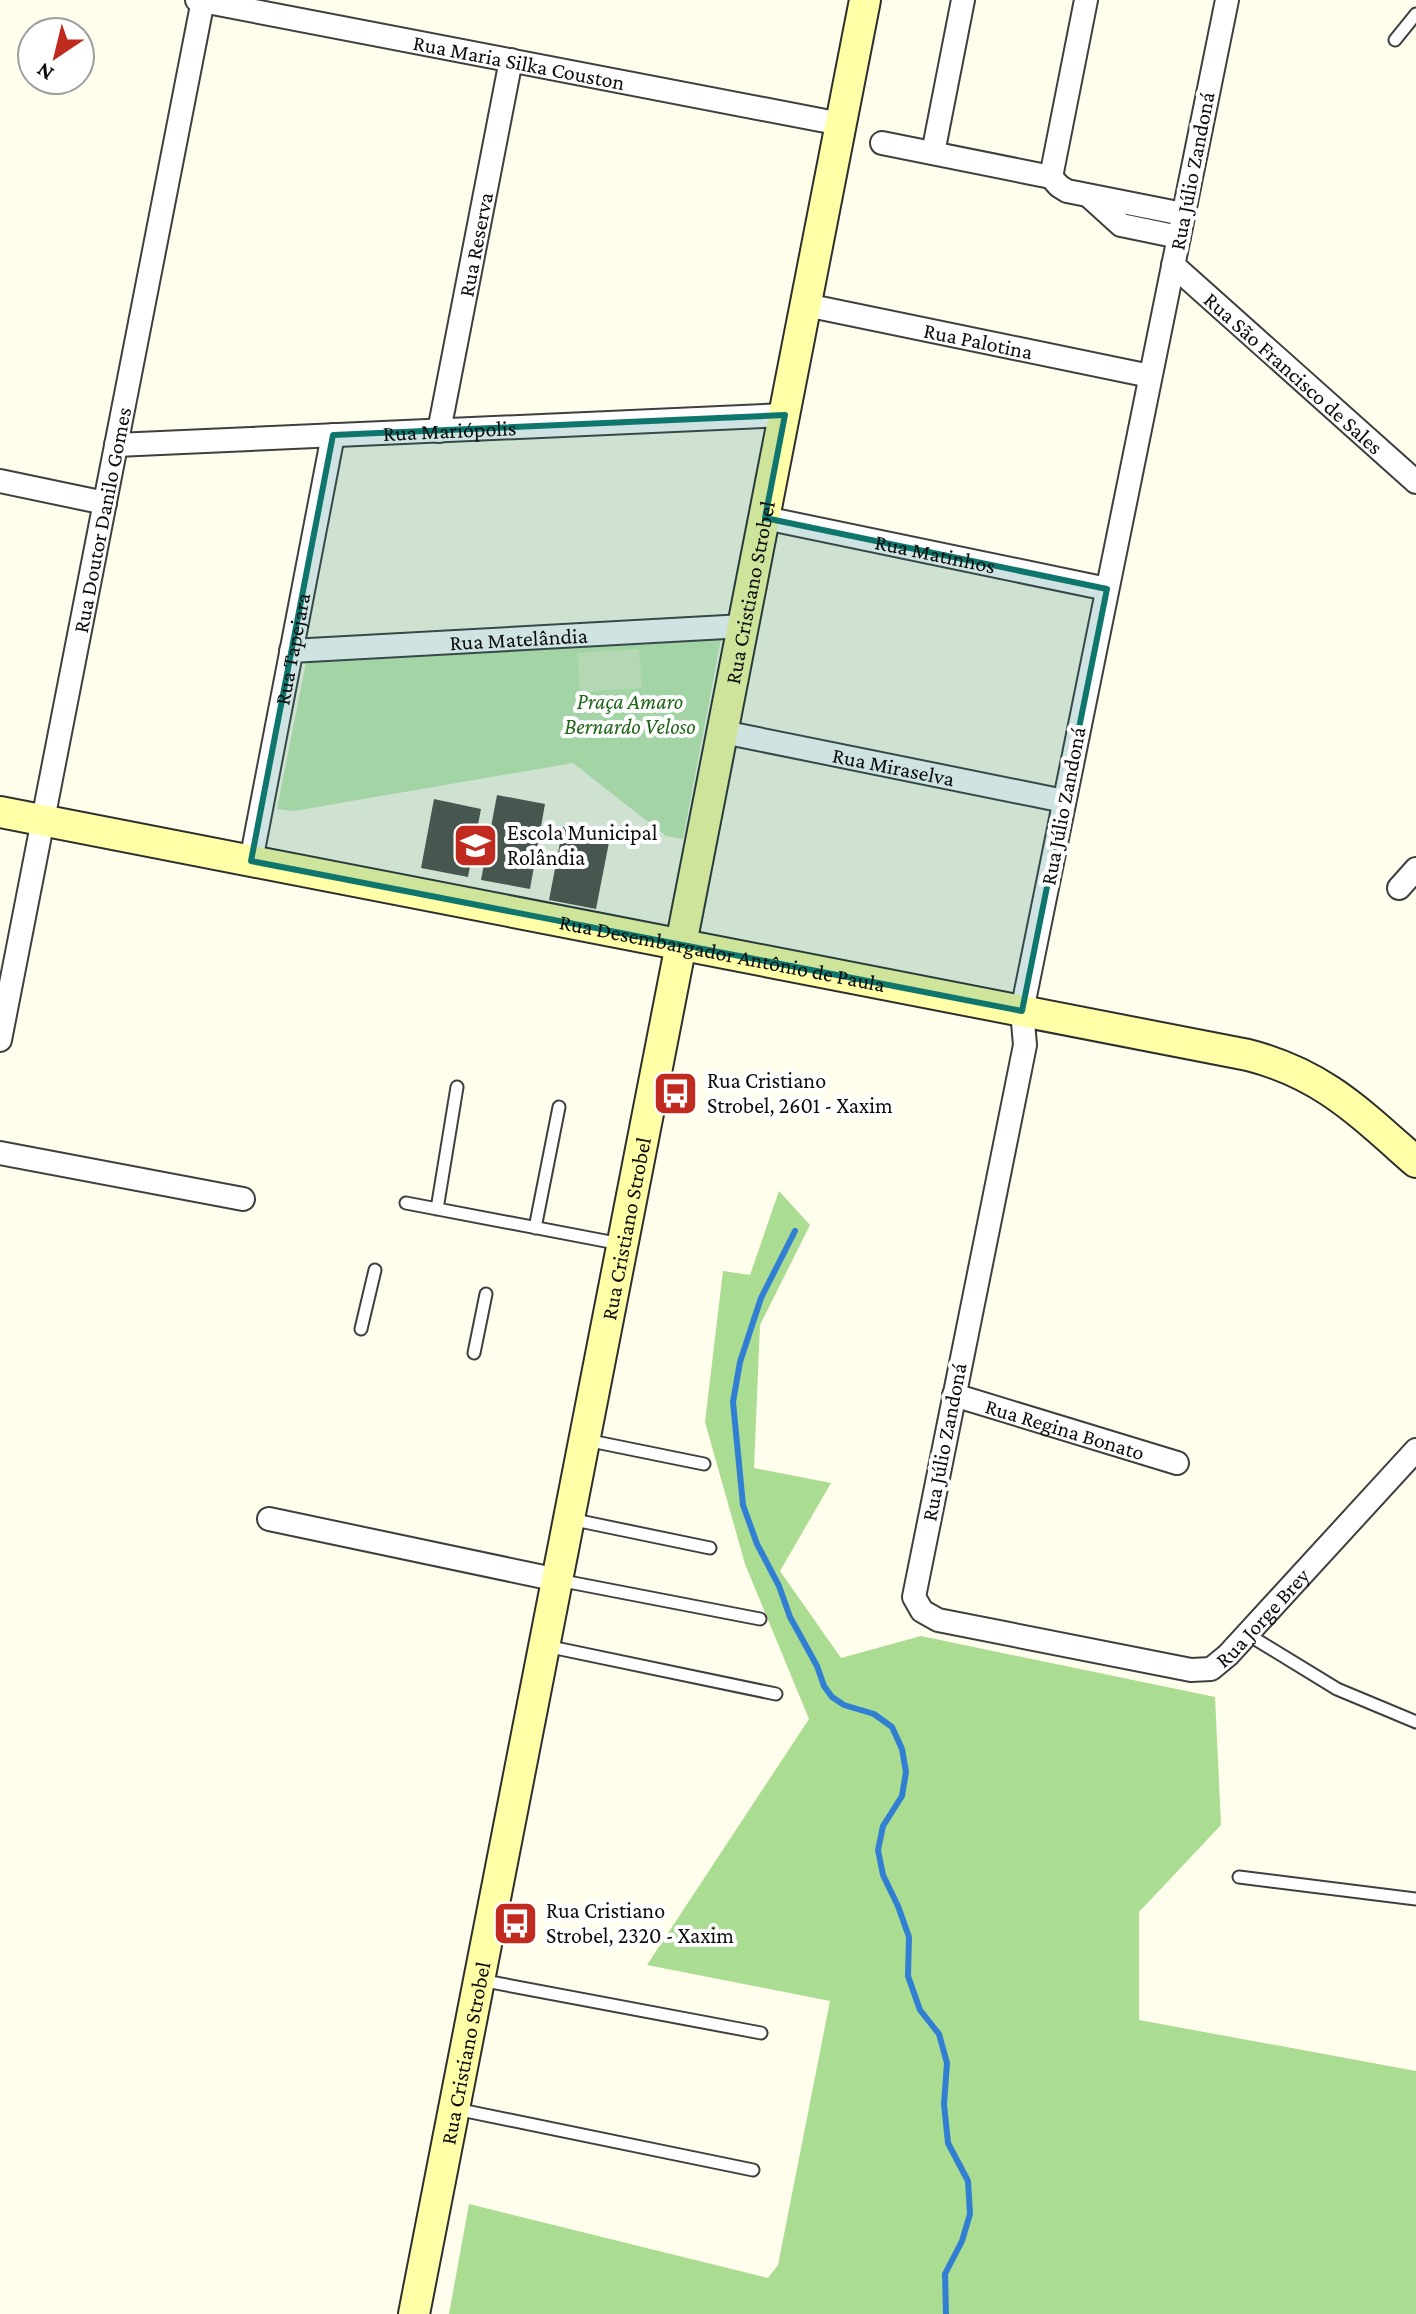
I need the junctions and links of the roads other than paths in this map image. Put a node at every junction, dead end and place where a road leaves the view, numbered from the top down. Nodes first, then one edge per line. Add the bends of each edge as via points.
1 (201, 0) edge
2 (865, 0) edge
3 (963, 0) edge
4 (1086, 0) edge
5 (1227, 0) edge
6 (1416, 14) edge
7 (1395, 40) dead end
8 (511, 60) junction
9 (841, 124) junction
10 (882, 143) dead end
11 (933, 153) junction
12 (1051, 177) junction
13 (1088, 195) junction
14 (1183, 214) junction
15 (1179, 237) junction
16 (1173, 265) junction
17 (806, 305) junction
18 (1150, 376) junction
19 (785, 415) junction
20 (439, 431) junction
21 (333, 435) junction
22 (116, 445) junction
23 (0, 481) edge
24 (1416, 482) edge
25 (105, 503) junction
26 (765, 518) junction
27 (1107, 589) junction
28 (744, 626) junction
29 (291, 651) junction
30 (723, 732) junction
31 (1064, 801) junction
32 (0, 812) edge
33 (43, 820) junction
34 (251, 861) junction
35 (1416, 869) edge
36 (1399, 888) dead end
37 (682, 945) junction
38 (1022, 1011) junction
39 (0, 1040) edge
40 (457, 1087) dead end
41 (559, 1107) dead end
42 (0, 1153) edge
43 (1416, 1162) edge
44 (243, 1199) dead end
45 (406, 1203) dead end
46 (437, 1209) junction
47 (535, 1228) junction
48 (624, 1244) junction
49 (375, 1270) dead end
50 (486, 1294) dead end
51 (361, 1329) dead end
52 (474, 1353) dead end
53 (954, 1395) junction
54 (585, 1440) junction
55 (1416, 1450) edge
56 (1177, 1463) dead end
57 (704, 1464) dead end
58 (269, 1519) dead end
59 (570, 1519) junction
60 (710, 1548) dead end
61 (558, 1580) junction
62 (922, 1611) joint
63 (760, 1619) dead end
64 (1247, 1634) junction
65 (545, 1646) junction
66 (776, 1694) dead end
67 (1416, 1722) edge
68 (1239, 1877) dead end
69 (1416, 1899) edge
70 (479, 1980) junction
71 (761, 2033) dead end
72 (454, 2109) junction
73 (753, 2170) dead end
74 (414, 2314) edge

1 - 8 street, Rua Maria Silka Couston
1 - 22 street, Rua Doutor Danilo Gomes
2 - 9 main road, Rua Cristiano Strobel
3 - 11 street
4 - 12 street
5 - 14 street, Rua Júlio Zandoná
6 - 7 lane
8 - 9 street, Rua Maria Silka Couston
8 - 20 street, Rua Reserva
9 - 17 main road, Rua Cristiano Strobel
10 - 11 street
11 - 12 street
12 - 13 street via 1067,191
13 - 14 street
13 - 15 street via 1121,225
14 - 15 street, Rua Júlio Zandoná
15 - 16 street, Rua Júlio Zandoná
16 - 18 street, Rua Júlio Zandoná
16 - 24 street, Rua São Francisco de Sales
17 - 18 street, Rua Palotina
17 - 19 main road, Rua Cristiano Strobel
18 - 27 street, Rua Júlio Zandoná
19 - 20 street, Rua Mariópolis
19 - 26 main road, Rua Cristiano Strobel
20 - 21 street, Rua Mariópolis
21 - 22 street, Rua Mariópolis
21 - 29 street, Rua Tapejara
22 - 25 street, Rua Doutor Danilo Gomes
23 - 25 street
25 - 33 street, Rua Doutor Danilo Gomes
26 - 27 street, Rua Matinhos
26 - 28 main road, Rua Cristiano Strobel
27 - 31 street, Rua Júlio Zandoná
28 - 29 street, Rua Matelândia
28 - 30 main road, Rua Cristiano Strobel
29 - 34 street, Rua Tapejara
30 - 31 street, Rua Miraselva
30 - 37 main road, Rua Cristiano Strobel
31 - 38 street, Rua Júlio Zandoná
32 - 33 main road, Rua Desembargador Antônio de Paula
33 - 34 main road, Rua Desembargador Antônio de Paula
33 - 39 street, Rua Doutor Danilo Gomes
34 - 37 main road, Rua Desembargador Antônio de Paula
35 - 36 street
37 - 38 main road, Rua Desembargador Antônio de Paula
37 - 48 main road, Rua Cristiano Strobel
38 - 43 main road, Rua Desembargador Antônio de Paula via 1272,1061 1344,1098
38 - 53 street, Rua Júlio Zandoná via 1025,1045
40 - 46 lane
41 - 47 lane
42 - 44 street
45 - 46 lane
46 - 47 lane
47 - 48 lane
48 - 54 main road, Rua Cristiano Strobel
49 - 51 lane
50 - 52 lane
53 - 56 street, Rua Regina Bonato
53 - 62 street, Rua Júlio Zandoná via 915,1589
54 - 57 lane
54 - 59 main road, Rua Cristiano Strobel
55 - 64 street, Rua Jorge Brey
58 - 61 street
59 - 60 lane
59 - 61 main road, Rua Cristiano Strobel
61 - 63 lane
61 - 65 main road, Rua Cristiano Strobel
62 - 64 street, Rua Jorge Brey via 938,1620 1201,1671 1220,1664
64 - 67 lane via 1337,1689
65 - 66 lane
65 - 70 main road, Rua Cristiano Strobel
68 - 69 lane
70 - 71 lane
70 - 72 main road, Rua Cristiano Strobel
72 - 73 lane
72 - 74 main road, Rua Cristiano Strobel

